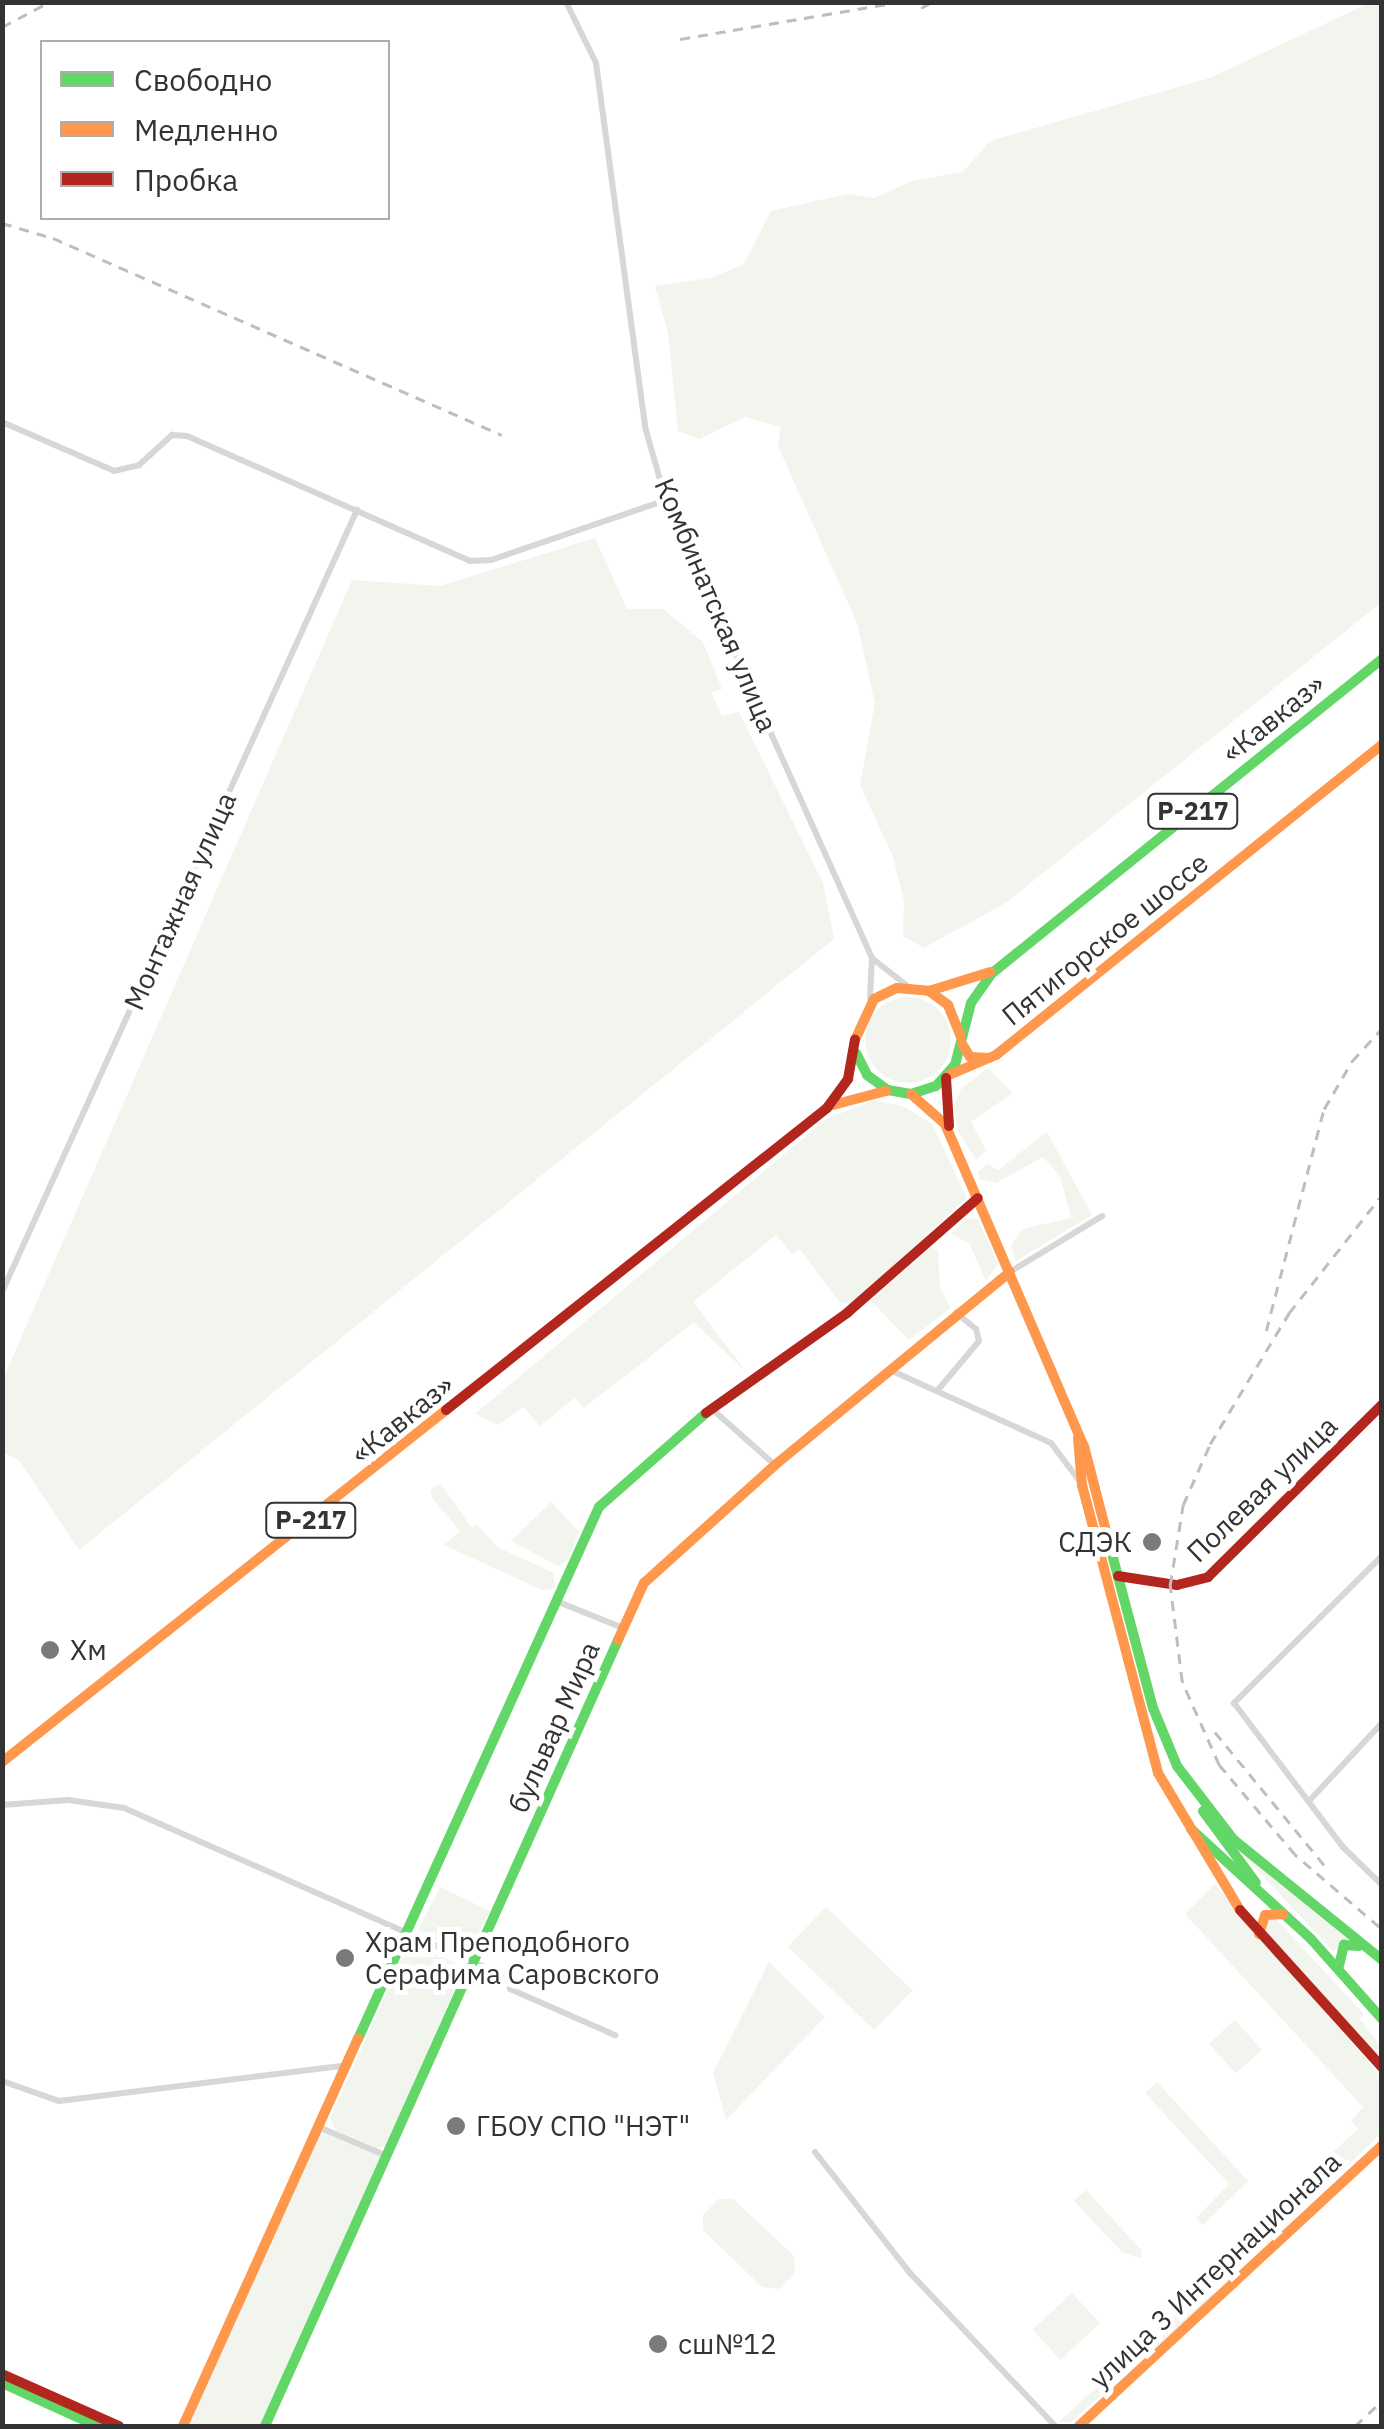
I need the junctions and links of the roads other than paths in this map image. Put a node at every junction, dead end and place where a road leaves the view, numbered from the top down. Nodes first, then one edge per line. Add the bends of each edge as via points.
1 (566, 2) edge
2 (2, 422) edge
3 (666, 500) junction
4 (357, 510) junction
5 (1382, 659) edge
6 (1382, 744) edge
7 (872, 958) junction
8 (1005, 962) junction
9 (910, 986) junction
10 (929, 991) junction
11 (865, 1008) junction
12 (962, 1041) junction
13 (855, 1051) junction
14 (996, 1055) junction
15 (948, 1076) junction
16 (888, 1090) junction
17 (911, 1094) junction
18 (827, 1108) junction
19 (951, 1138) junction
20 (978, 1198) junction
21 (1102, 1216) dead end
22 (1010, 1272) junction
23 (2, 1292) edge
24 (955, 1312) junction
25 (888, 1370) junction
26 (937, 1391) junction
27 (1382, 1404) edge
28 (712, 1408) junction
29 (1077, 1430) junction
30 (774, 1464) junction
31 (1082, 1484) junction
32 (1382, 1556) edge
33 (1118, 1576) junction
34 (1106, 1579) junction
35 (555, 1600) junction
36 (623, 1628) junction
37 (1382, 1724) edge
38 (2, 1762) edge
39 (1195, 1795) junction
40 (1309, 1801) junction
41 (2, 1804) edge
42 (1177, 1812) junction
43 (1381, 1885) edge
44 (1265, 1894) junction
45 (1286, 1914) junction
46 (406, 1936) junction
47 (1259, 1937) junction
48 (1366, 1949) junction
49 (1382, 1960) edge
50 (472, 1962) junction
51 (1341, 1972) junction
52 (1382, 2019) edge
53 (616, 2034) dead end
54 (348, 2065) junction
55 (1382, 2067) edge
56 (2, 2081) edge
57 (321, 2128) junction
58 (1382, 2146) edge
59 (815, 2152) dead end
60 (387, 2156) junction
61 (2, 2374) edge
62 (2, 2384) edge
63 (97, 2426) edge
64 (119, 2426) edge
65 (183, 2426) edge
66 (265, 2426) edge
67 (1055, 2426) edge
68 (1079, 2426) edge

1 - 3 street, Комбинатская улица via 596,62 645,427
2 - 4 street via 114,471 140,465 172,435 187,436
3 - 4 street via 491,560 470,561
3 - 7 street, Комбинатская улица
4 - 23 street, Монтажная улица
5 - 8 main road, «Кавказ» / Р-217
6 - 14 main road, Пятигорское шоссе
7 - 9 street, Комбинатская улица
7 - 11 street via 874,984
8 - 10 main road, «Кавказ» / Р-217 via 969,982
8 - 12 main road, «Кавказ» / Р-217 via 980,988
9 - 10 main road
9 - 11 main road via 884,992
10 - 12 main road via 955,1015
11 - 13 main road, «Кавказ» / Р-217
12 - 14 main road, Пятигорское шоссе via 976,1060
12 - 15 main road, «Кавказ» / Р-217
13 - 16 main road via 867,1075
13 - 18 main road, «Кавказ» / Р-217 via 848,1079
14 - 15 main road, Пятигорское шоссе
15 - 17 main road
15 - 19 main road
16 - 17 main road, «Кавказ» / Р-217
16 - 18 main road, «Кавказ» / Р-217
17 - 19 main road via 936,1112
18 - 38 main road, «Кавказ» / Р-217
19 - 20 main road
20 - 22 main road
20 - 28 main road, бульвар Мира via 847,1314
21 - 22 street, бульвар Мира
22 - 24 main road, бульвар Мира
22 - 29 main road
24 - 25 main road, бульвар Мира
24 - 26 street via 976,1329 979,1341
25 - 26 street
25 - 30 main road, бульвар Мира
26 - 31 street via 1051,1443
27 - 33 main road, Полевая улица via 1208,1578 1177,1586
28 - 30 street
28 - 35 main road, бульвар Мира via 599,1507
29 - 31 main road
29 - 33 main road
30 - 36 main road, бульвар Мира via 652,1572
31 - 34 main road
32 - 40 street via 1239,1694 1235,1710
33 - 34 main road, Полевая улица
33 - 39 main road via 1159,1728
34 - 42 main road via 1144,1732
35 - 36 street
35 - 46 main road, бульвар Мира
36 - 50 main road, бульвар Мира
37 - 40 street
39 - 42 main road
39 - 44 main road
39 - 48 main road via 1255,1859
40 - 43 street
41 - 46 street via 124,1808
42 - 44 main road
42 - 47 main road
44 - 45 main road
45 - 47 main road via 1265,1915
45 - 51 main road
46 - 50 street
46 - 54 main road, бульвар Мира
47 - 55 main road
48 - 49 main road
48 - 51 main road via 1344,1945 1338,1952
50 - 53 street via 508,1980 510,1990
50 - 60 main road, бульвар Мира
51 - 52 main road
54 - 56 street via 59,2101
54 - 57 main road, бульвар Мира
57 - 60 street
57 - 65 main road, бульвар Мира
58 - 68 main road, улица 3 Интернационала
59 - 67 street via 910,2273
60 - 66 main road, бульвар Мира
61 - 64 main road
62 - 63 main road

